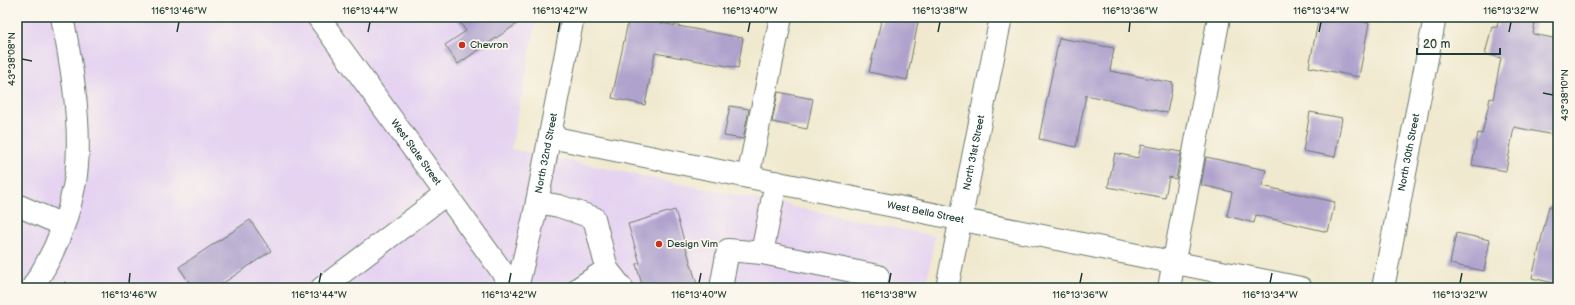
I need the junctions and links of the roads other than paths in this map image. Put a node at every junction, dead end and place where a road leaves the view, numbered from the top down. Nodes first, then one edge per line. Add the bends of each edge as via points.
1 (62, 17) edge
2 (318, 17) edge
3 (573, 17) edge
4 (781, 17) edge
5 (1001, 17) edge
6 (1219, 17) edge
7 (1435, 17) edge
8 (550, 137) junction
9 (748, 176) junction
10 (776, 182) junction
11 (446, 194) junction
12 (537, 202) junction
13 (17, 205) edge
14 (960, 219) junction
15 (63, 225) junction
16 (762, 253) junction
17 (1174, 262) junction
18 (607, 269) junction
19 (32, 288) edge
20 (322, 288) edge
21 (516, 288) edge
22 (579, 288) edge
23 (622, 288) edge
24 (721, 288) edge
25 (876, 288) edge
26 (947, 288) edge
27 (1169, 288) edge
28 (1301, 288) edge
29 (1383, 288) edge

1 - 15 street via 72,82 77,142 74,186
2 - 11 street, West State Street
3 - 8 street, North 32nd Street
4 - 9 street
5 - 14 street, North 31st Street
6 - 17 street
7 - 29 street, North 30th Street
8 - 9 street, West Bella Street
8 - 12 street, North 32nd Street
9 - 10 street, West Bella Street
10 - 14 street, West Bella Street
10 - 16 street
11 - 20 street
11 - 21 street, West State Street
12 - 18 street via 559,206 594,218
12 - 21 street, North 32nd Street
13 - 15 street
14 - 17 street, West Bella Street
14 - 26 street, North 31st Street
15 - 19 street via 46,268
16 - 24 street via 728,250
16 - 25 street via 878,276
17 - 27 street
17 - 28 street, West Bella Street
18 - 22 street
18 - 23 street

